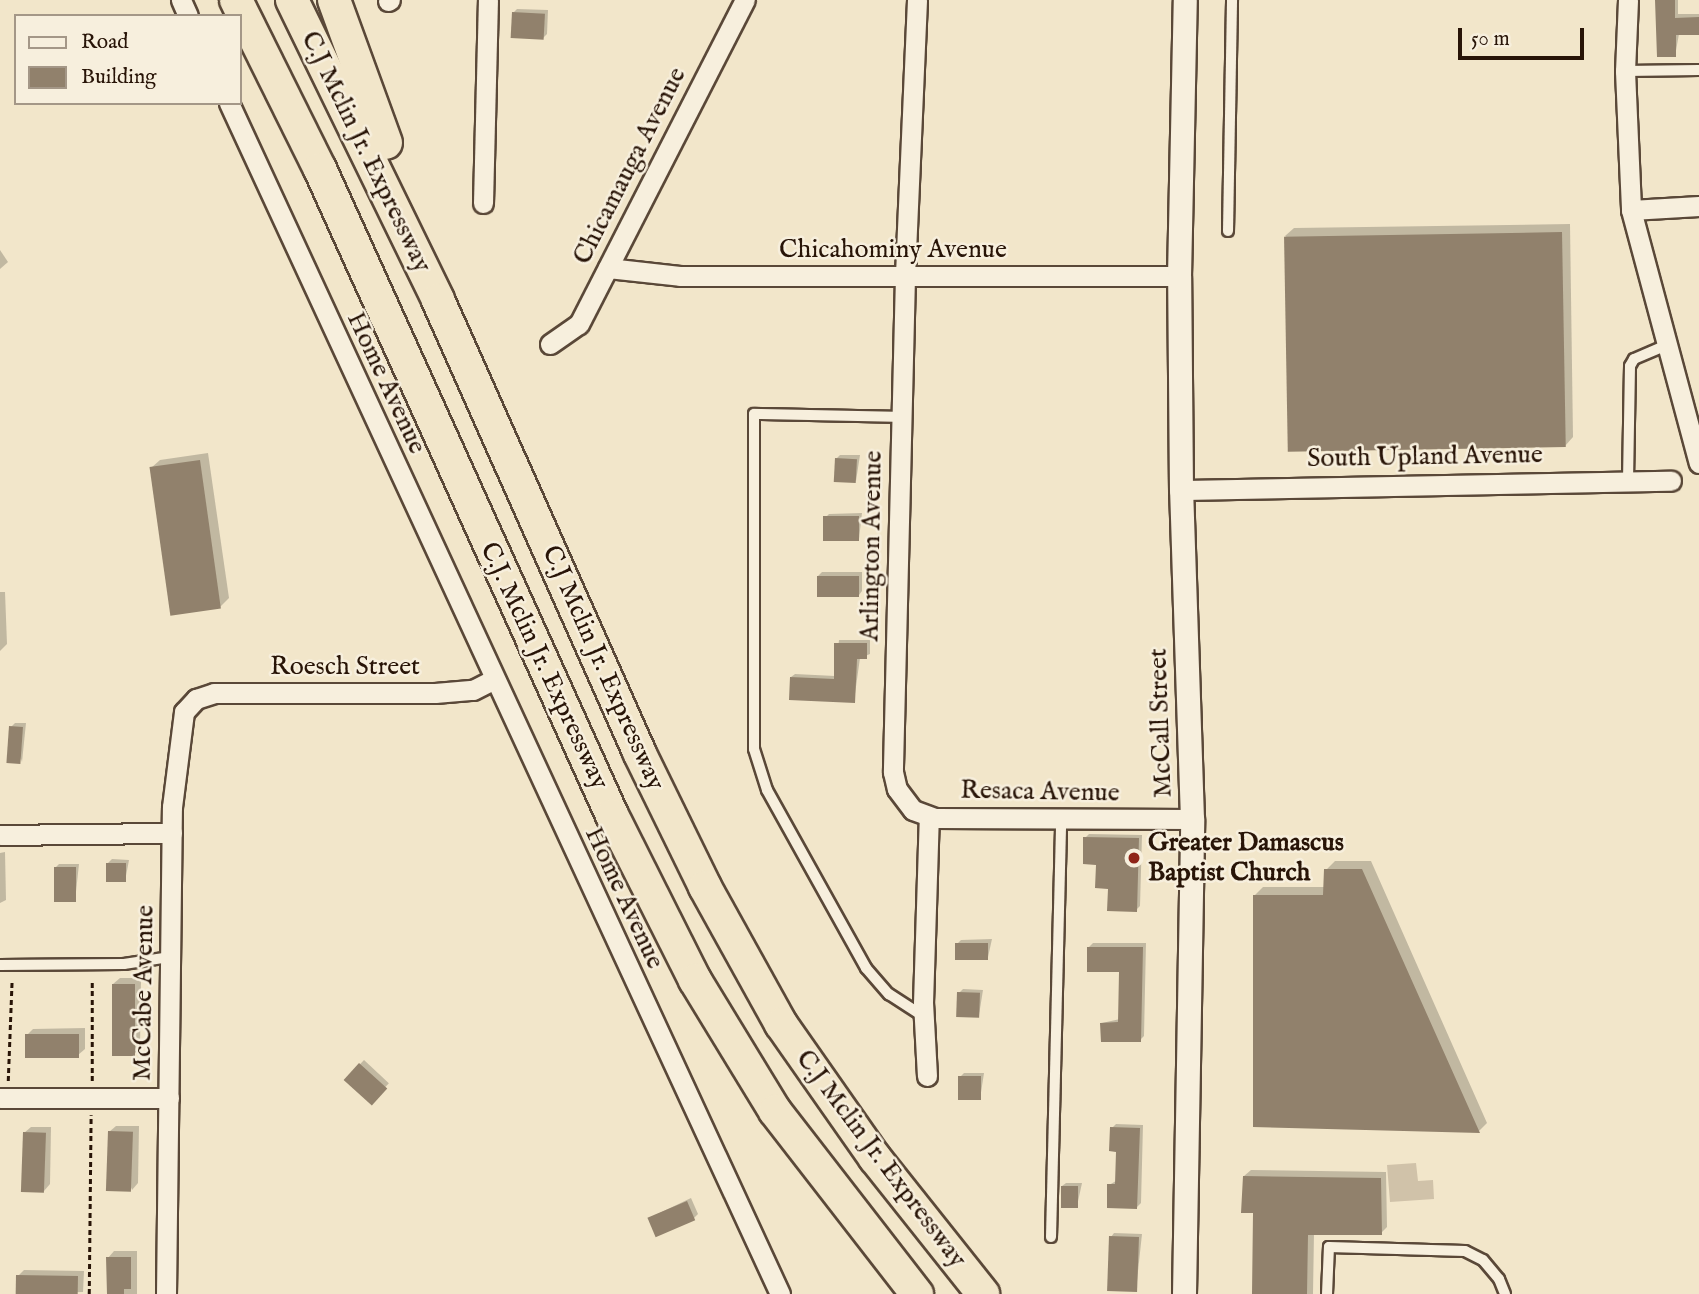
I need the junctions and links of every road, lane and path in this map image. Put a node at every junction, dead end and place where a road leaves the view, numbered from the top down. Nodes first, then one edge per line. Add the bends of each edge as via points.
1 (236, 0) edge
2 (292, 0) edge
3 (334, 0) edge
4 (488, 0) edge
5 (745, 0) edge
6 (917, 0) edge
7 (1185, 0) edge
8 (1232, 0) edge
9 (1628, 0) edge
10 (1699, 70) edge
11 (1625, 71) junction
12 (230, 105) edge
13 (484, 203) dead end
14 (1699, 206) edge
15 (1631, 210) junction
16 (1228, 231) dead end
17 (608, 268) junction
18 (905, 276) junction
19 (1179, 276) junction
20 (438, 300) junction
21 (550, 344) dead end
22 (1665, 346) junction
23 (901, 417) junction
24 (1699, 463) edge
25 (1628, 481) junction
26 (1671, 481) dead end
27 (1181, 490) junction
28 (493, 680) junction
29 (196, 699) joint
30 (929, 817) junction
31 (1061, 818) junction
32 (1192, 819) junction
33 (172, 833) junction
34 (0, 835) edge
35 (170, 957) junction
36 (0, 965) edge
37 (12, 965) junction
38 (92, 965) junction
39 (923, 1016) junction
40 (926, 1076) dead end
41 (4, 1098) edge
42 (92, 1098) junction
43 (169, 1098) junction
44 (1051, 1237) dead end
45 (89, 1294) edge
46 (166, 1294) edge
47 (780, 1294) edge
48 (917, 1294) edge
49 (983, 1294) edge
50 (1184, 1294) edge
51 (1327, 1294) edge
52 (1505, 1294) edge

1 - 48 highway, C.J. Mclin Jr. Expressway via 320,169 612,815 695,980 775,1111
2 - 20 highway, C.J Mclin Jr. Expressway
3 - 20 highway via 370,105 418,214
4 - 13 street
5 - 17 street, Chicamauga Avenue
6 - 18 street, Arlington Avenue
7 - 19 street, McCall Street
8 - 16 lane
9 - 11 street
10 - 11 lane
11 - 15 street
12 - 28 street, Home Avenue
14 - 15 street
15 - 22 street
17 - 18 street, Chicahominy Avenue via 680,276
17 - 21 street, Chicamauga Avenue via 579,324
18 - 19 street, Chicahominy Avenue
18 - 23 street, Arlington Avenue
19 - 27 street, McCall Street
20 - 49 highway, C.J Mclin Jr. Expressway via 639,752 711,898 789,1035 875,1158
22 - 24 street
22 - 25 lane via 1634,359 1630,366
23 - 30 street, Arlington Avenue via 893,772 906,803
23 - 39 lane via 754,414 754,749 767,790 866,968 888,994
25 - 26 street, South Upland Avenue
25 - 27 street, South Upland Avenue
27 - 32 street, McCall Street
28 - 29 street, Roesch Street via 473,690 435,693 214,693
28 - 47 street, Home Avenue
29 - 33 street, McCabe Avenue via 184,712
30 - 31 street, Resaca Avenue
30 - 39 street
31 - 32 street, Resaca Avenue
31 - 44 lane
32 - 50 street, McCall Street
33 - 34 street
33 - 35 street, McCabe Avenue
35 - 38 lane
35 - 43 street, McCabe Avenue
36 - 37 lane
37 - 38 lane
37 - 41 path
38 - 42 path
39 - 40 street
41 - 42 street
42 - 43 street
42 - 45 path
43 - 46 street, McCabe Avenue
51 - 52 lane via 1329,1247 1465,1251 1483,1260

